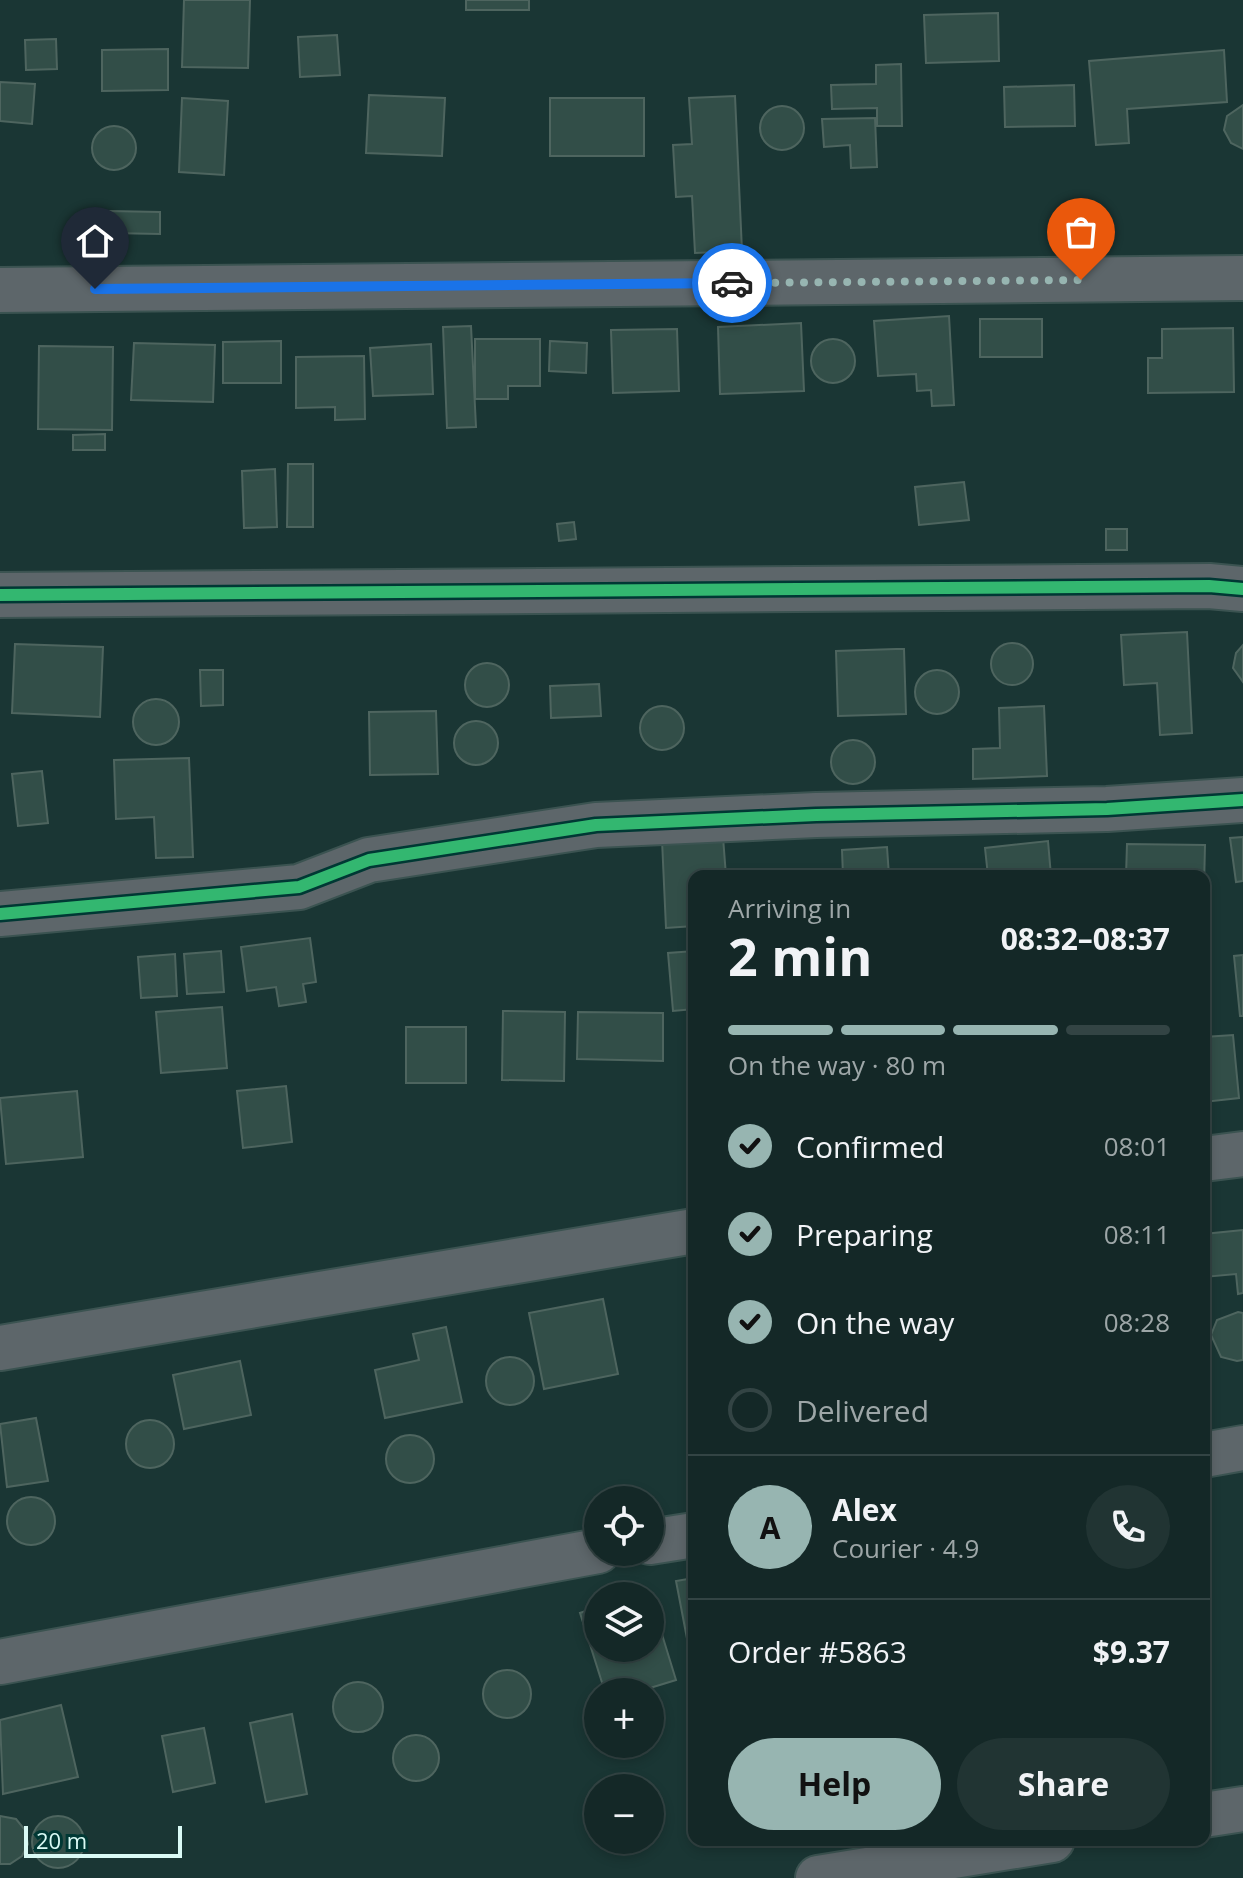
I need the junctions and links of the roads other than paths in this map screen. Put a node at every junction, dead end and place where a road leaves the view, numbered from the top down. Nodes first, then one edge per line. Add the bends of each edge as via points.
1 (1243, 278) edge
2 (0, 290) edge
3 (1243, 589) edge
4 (0, 595) edge
5 (1243, 800) edge
6 (0, 914) edge
7 (1243, 1154) edge
8 (1210, 1158) edge
9 (688, 1232) edge
10 (0, 1348) edge
11 (1243, 1448) edge
12 (1210, 1454) edge
13 (688, 1536) edge
14 (664, 1540) edge
15 (584, 1554) edge
16 (0, 1662) edge
17 (1243, 1809) edge
18 (1210, 1814) edge
19 (1015, 1846) edge
20 (818, 1878) edge

1 - 2 street
3 - 4 street
5 - 6 street via 596,825 369,860 299,887
7 - 8 street
9 - 10 street
11 - 12 street
13 - 14 street
15 - 16 street
17 - 18 street
19 - 20 street

